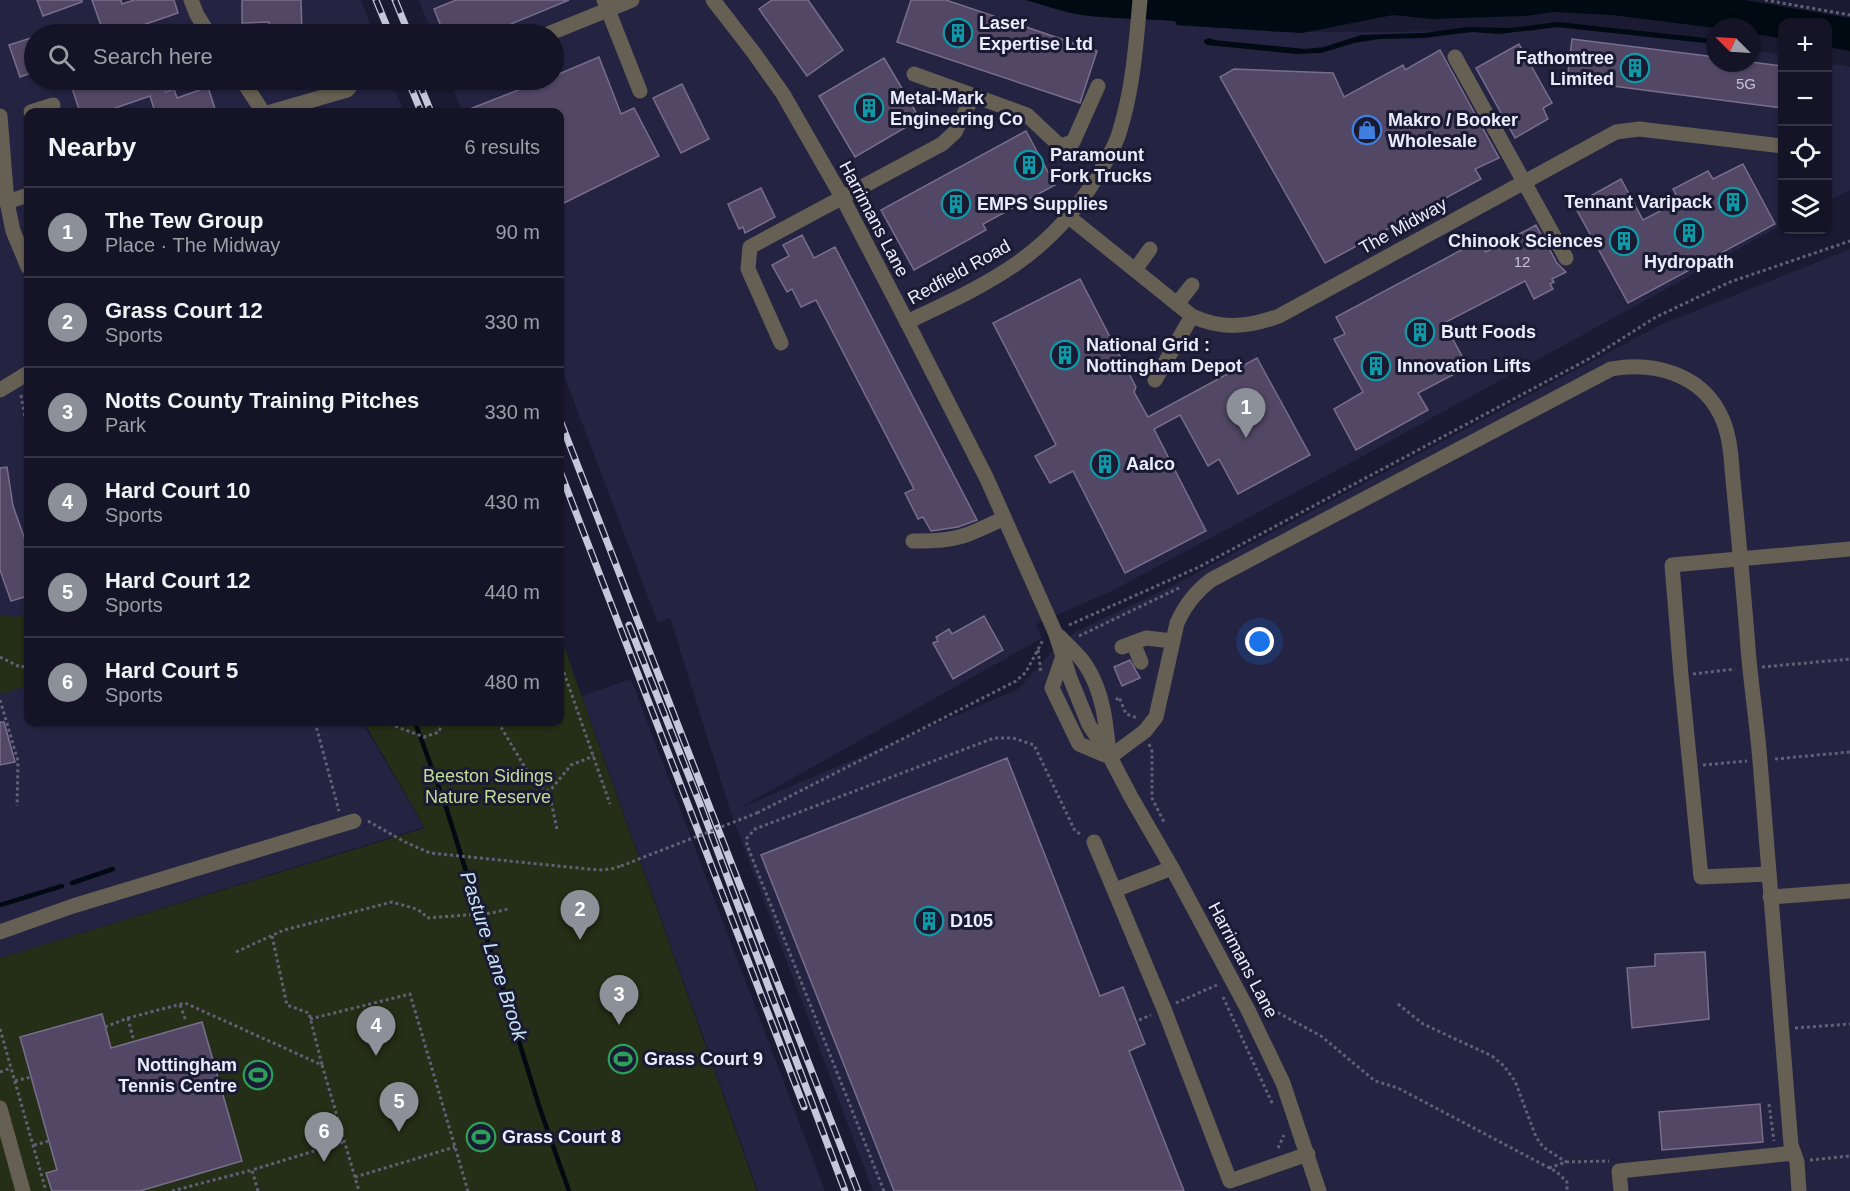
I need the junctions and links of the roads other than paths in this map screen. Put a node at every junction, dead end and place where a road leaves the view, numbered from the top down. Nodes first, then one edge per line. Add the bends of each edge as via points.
1 (191, 0) edge
2 (632, 0) edge
3 (713, 0) edge
4 (1140, 0) edge
5 (602, 8) edge
6 (203, 24) edge
7 (564, 26) edge
8 (1455, 57) dead end
9 (914, 74) dead end
10 (1098, 86) dead end
11 (249, 90) edge
12 (347, 90) edge
13 (640, 91) dead end
14 (973, 96) junction
15 (52, 105) dead end
16 (43, 108) edge
17 (260, 108) edge
18 (285, 108) edge
19 (0, 116) edge
20 (1778, 146) edge
21 (2, 166) edge
22 (1524, 183) junction
23 (24, 196) edge
24 (842, 197) junction
25 (7, 202) junction
26 (1069, 217) junction
27 (1150, 249) dead end
28 (24, 257) edge
29 (1566, 258) dead end
30 (1135, 270) junction
31 (1192, 285) dead end
32 (1177, 304) junction
33 (1192, 316) junction
34 (907, 322) junction
35 (781, 343) dead end
36 (24, 376) edge
37 (1155, 380) dead end
38 (0, 390) edge
39 (1004, 518) junction
40 (913, 541) dead end
41 (1850, 549) edge
42 (1741, 560) junction
43 (1054, 632) junction
44 (1173, 640) junction
45 (1063, 656) junction
46 (1141, 662) dead end
47 (1057, 672) junction
48 (1101, 743) junction
49 (1110, 757) junction
50 (352, 818) road end
51 (1094, 842) road end
52 (1172, 868) junction
53 (1769, 874) junction
54 (1115, 890) junction
55 (1850, 891) edge
56 (1770, 897) junction
57 (0, 932) edge
58 (0, 1108) edge
59 (1794, 1153) junction
60 (1308, 1154) junction
61 (23, 1191) edge
62 (1319, 1191) edge
63 (1621, 1191) edge
64 (1799, 1191) edge

1 - 6 street
2 - 5 street
3 - 24 street, Harrimans Lane via 783,94
4 - 26 street, Redfield Road via 1135,59 1119,133 1092,185
5 - 7 street
5 - 13 street
8 - 22 street
9 - 14 street
10 - 14 street via 1072,142 1060,146 1027,115
11 - 17 street
12 - 18 street
14 - 24 street via 955,132 942,144
15 - 16 street
19 - 21 street
20 - 22 street, The Midway via 1638,129 1616,132
21 - 25 street
22 - 29 street
22 - 33 street, The Midway via 1279,316 1256,324 1223,326
23 - 25 street
24 - 34 street, Harrimans Lane
24 - 35 street via 750,247 748,268
25 - 28 street
26 - 30 street, The Midway
26 - 34 street, Redfield Road via 1018,264
27 - 30 street
30 - 32 street, The Midway
31 - 32 street
32 - 33 street, The Midway
33 - 37 street
34 - 39 street, Harrimans Lane
36 - 38 street
39 - 40 street via 967,536 943,542
39 - 43 street, Harrimans Lane
41 - 42 street
42 - 44 street via 1728,440 1721,415 1713,402 1679,375 1650,367 1626,366 1599,374 1210,580 1182,611
42 - 53 street
42 - 53 street via 1672,565 1681,675 1701,877
43 - 45 street, Harrimans Lane
43 - 49 street, Harrimans Lane via 1085,664 1098,693 1104,707
44 - 46 street via 1146,638 1128,645
44 - 49 street via 1156,717 1145,731
45 - 47 street
45 - 48 street, Harrimans Lane via 1089,724
47 - 48 street via 1084,735
47 - 49 street via 1052,688 1079,744
48 - 49 street, Harrimans Lane
49 - 52 street, Harrimans Lane
50 - 57 street
51 - 54 street
52 - 54 street
52 - 60 street, Harrimans Lane via 1283,1083
53 - 56 street
54 - 60 street via 1230,1181
55 - 56 street
56 - 59 street
58 - 61 street
59 - 63 street via 1619,1171
59 - 64 street
60 - 62 street, Harrimans Lane

